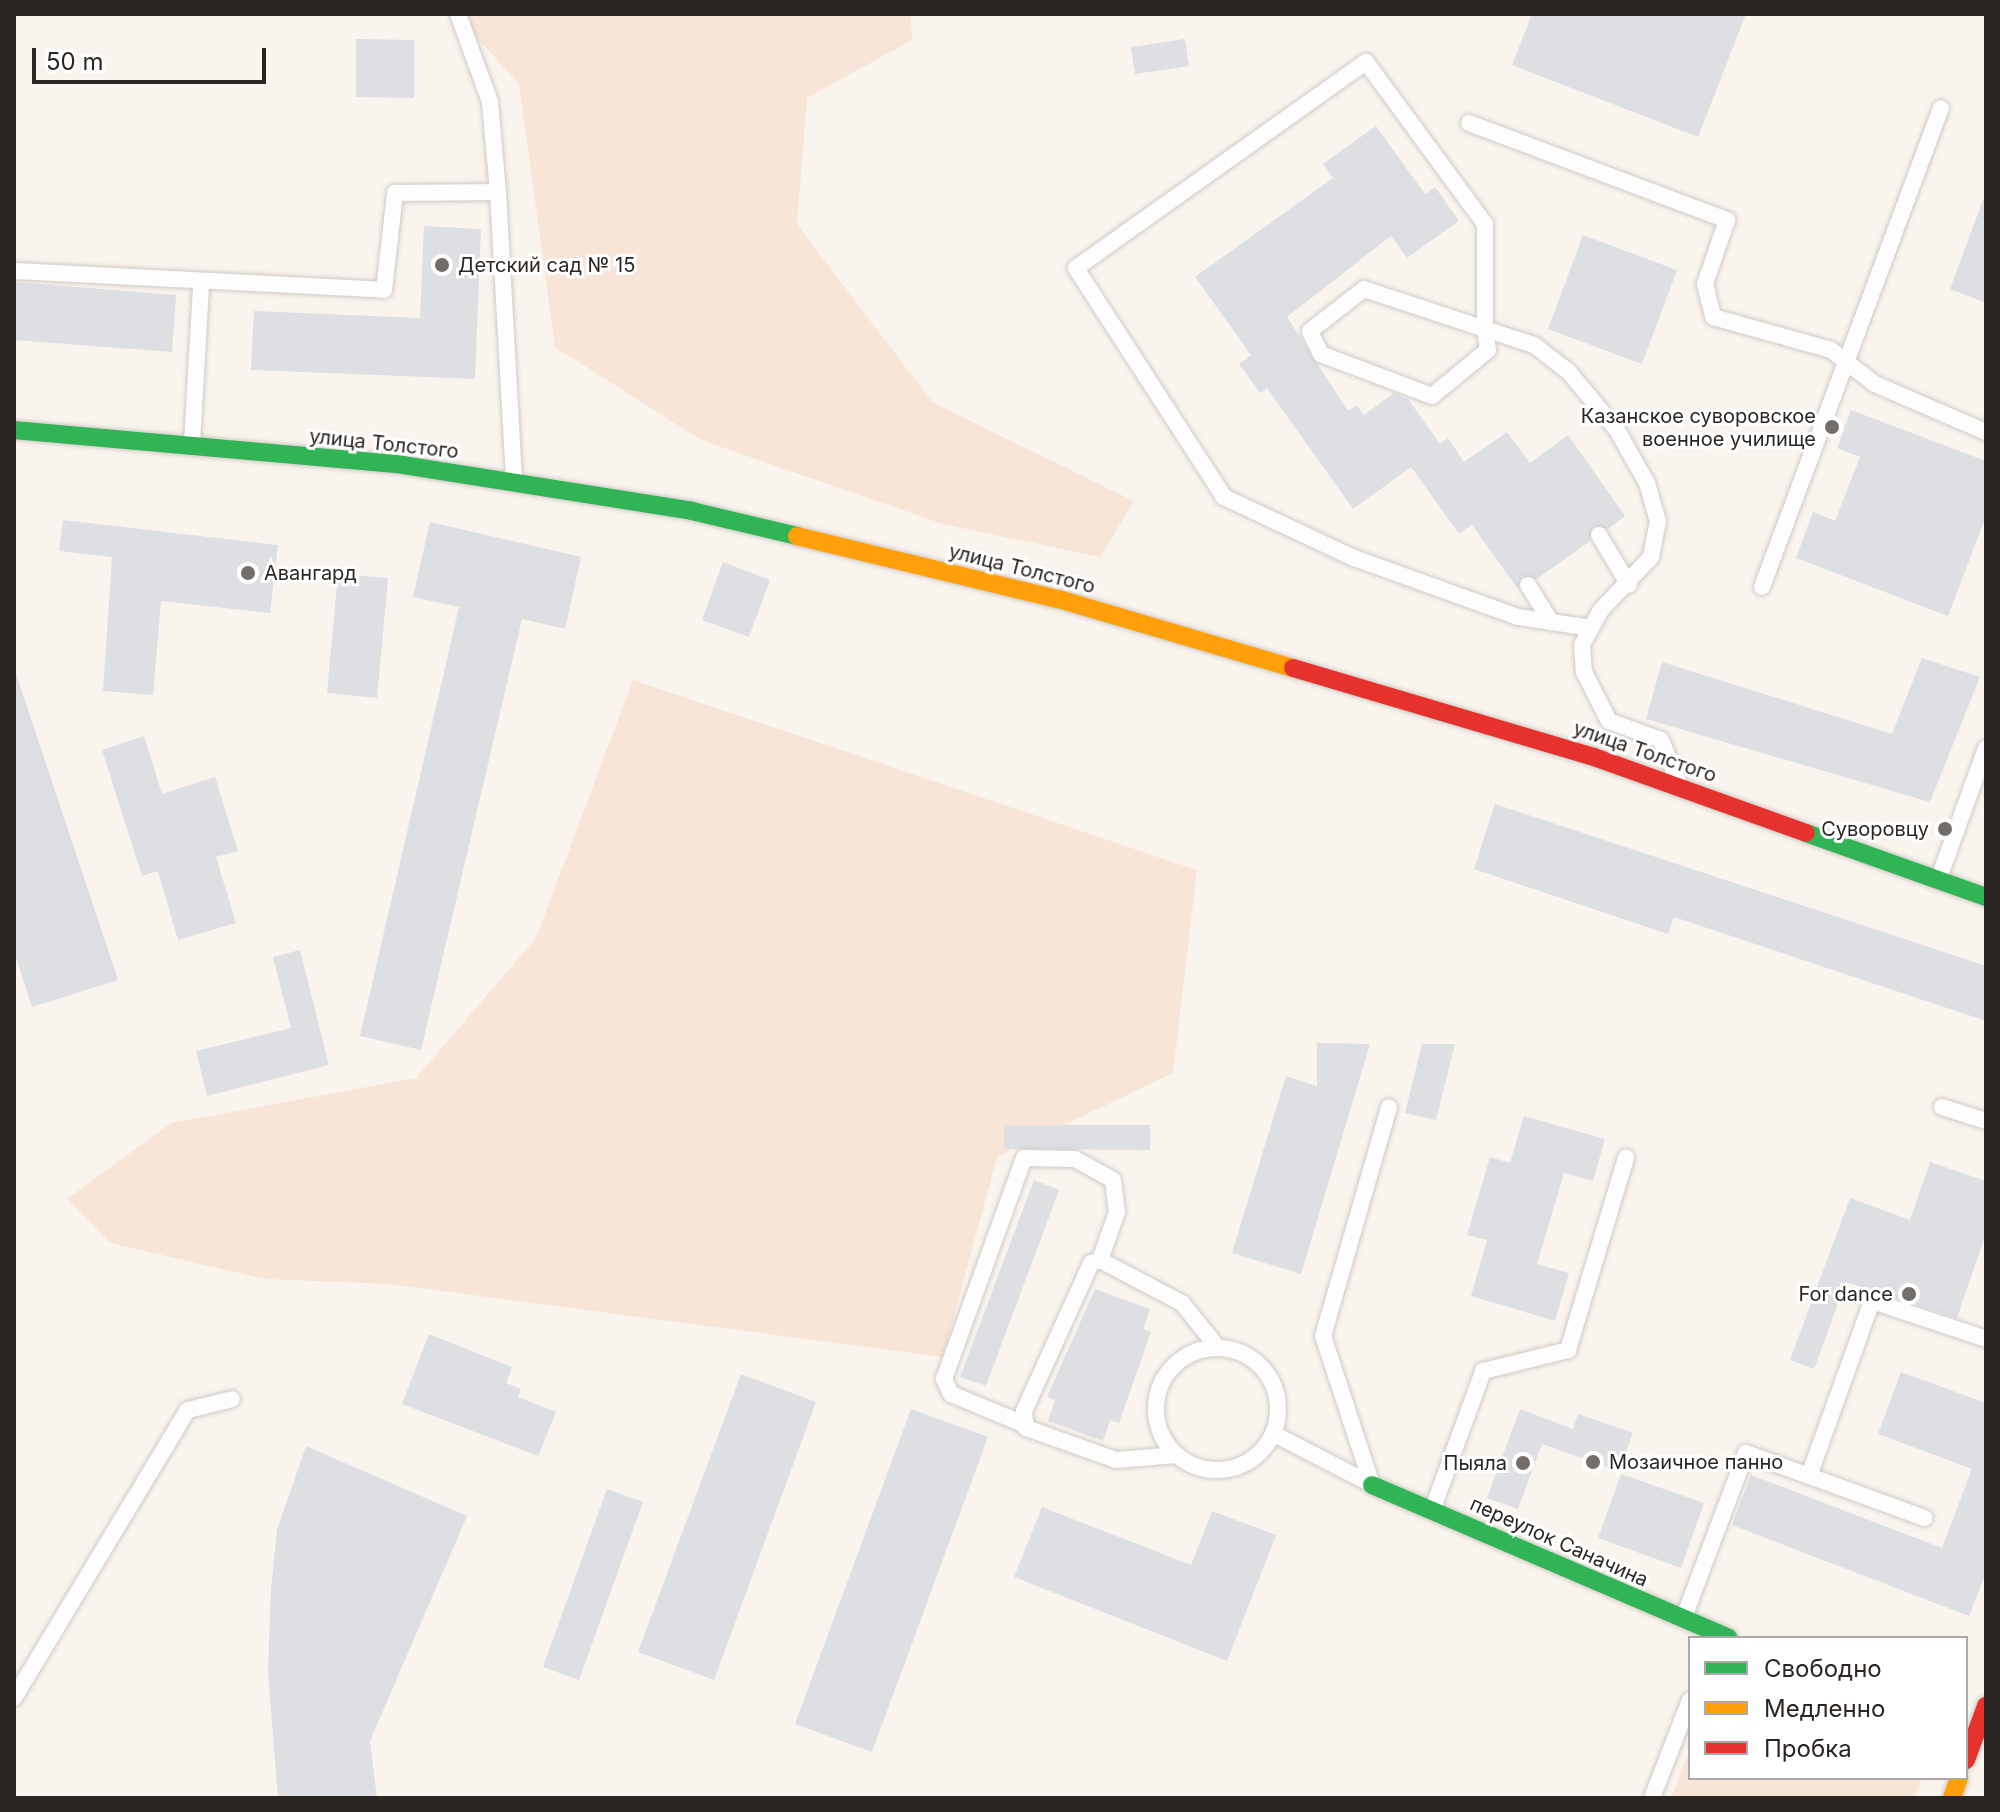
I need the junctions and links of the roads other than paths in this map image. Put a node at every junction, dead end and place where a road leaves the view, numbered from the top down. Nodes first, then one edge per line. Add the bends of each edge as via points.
1 (458, 14) edge
2 (1941, 108) dead end
3 (1469, 123) dead end
4 (498, 192) junction
5 (14, 271) edge
6 (201, 286) junction
7 (1485, 329) junction
8 (1846, 366) junction
9 (14, 430) edge
10 (1986, 432) edge
11 (192, 449) junction
12 (514, 483) junction
13 (1599, 535) dead end
14 (1528, 585) dead end
15 (1629, 585) junction
16 (1762, 587) dead end
17 (1551, 622) junction
18 (1591, 628) junction
19 (1986, 748) edge
20 (1983, 766) edge
21 (1679, 787) junction
22 (1938, 879) junction
23 (1986, 897) edge
24 (1389, 1107) dead end
25 (1942, 1107) dead end
26 (1986, 1121) edge
27 (1626, 1158) dead end
28 (1100, 1260) junction
29 (1986, 1339) edge
30 (1218, 1348) junction
31 (232, 1399) dead end
32 (1021, 1423) junction
33 (1274, 1434) junction
34 (1177, 1455) junction
35 (1809, 1476) junction
36 (1372, 1485) junction
37 (1432, 1511) junction
38 (1925, 1518) dead end
39 (1682, 1620) junction
40 (1720, 1636) edge
41 (14, 1698) edge
42 (1688, 1705) edge
43 (1986, 1706) edge
44 (1968, 1755) edge
45 (1965, 1780) edge
46 (1652, 1798) edge
47 (1952, 1798) edge

1 - 4 lane via 490,102
2 - 8 lane
3 - 8 lane via 1727,220 1705,284 1713,317 1831,350
4 - 6 lane via 395,193 384,290
4 - 12 lane
5 - 6 lane
6 - 11 lane
7 - 7 lane via 1364,289 1310,331 1321,354 1432,396 1488,350
7 - 15 lane via 1534,345 1569,372 1639,469 1658,521 1651,557
7 - 17 lane via 1485,224 1366,62 1076,268 1224,497 1354,558
8 - 10 lane
8 - 16 lane
9 - 11 street, улица Толстого
11 - 12 street, улица Толстого via 403,465
12 - 21 street, улица Толстого via 692,511 1058,599
13 - 15 lane
14 - 17 lane
15 - 18 lane
17 - 18 lane
18 - 21 lane via 1582,645 1584,672 1604,713 1661,740
19 - 20 lane
20 - 22 lane
21 - 22 street, улица Толстого
22 - 23 street, улица Толстого
24 - 36 lane via 1323,1336
25 - 26 lane
27 - 37 lane via 1568,1350 1483,1371
28 - 30 lane via 1182,1303
28 - 32 lane via 1074,1287
28 - 32 lane via 1117,1212 1113,1180 1075,1159 1024,1158 944,1379 951,1394
29 - 35 lane via 1872,1301
30 - 33 lane via 1238,1351 1269,1376 1278,1405
30 - 34 lane via 1179,1361 1158,1394 1160,1432
31 - 41 lane via 188,1410
32 - 34 lane via 1116,1460
33 - 34 lane via 1234,1469 1198,1468
33 - 36 lane
35 - 38 lane
35 - 39 lane via 1746,1453
36 - 37 street, переулок Саначина
37 - 39 street, переулок Саначина
39 - 40 street, переулок Саначина
42 - 46 lane
43 - 44 street
45 - 47 street

